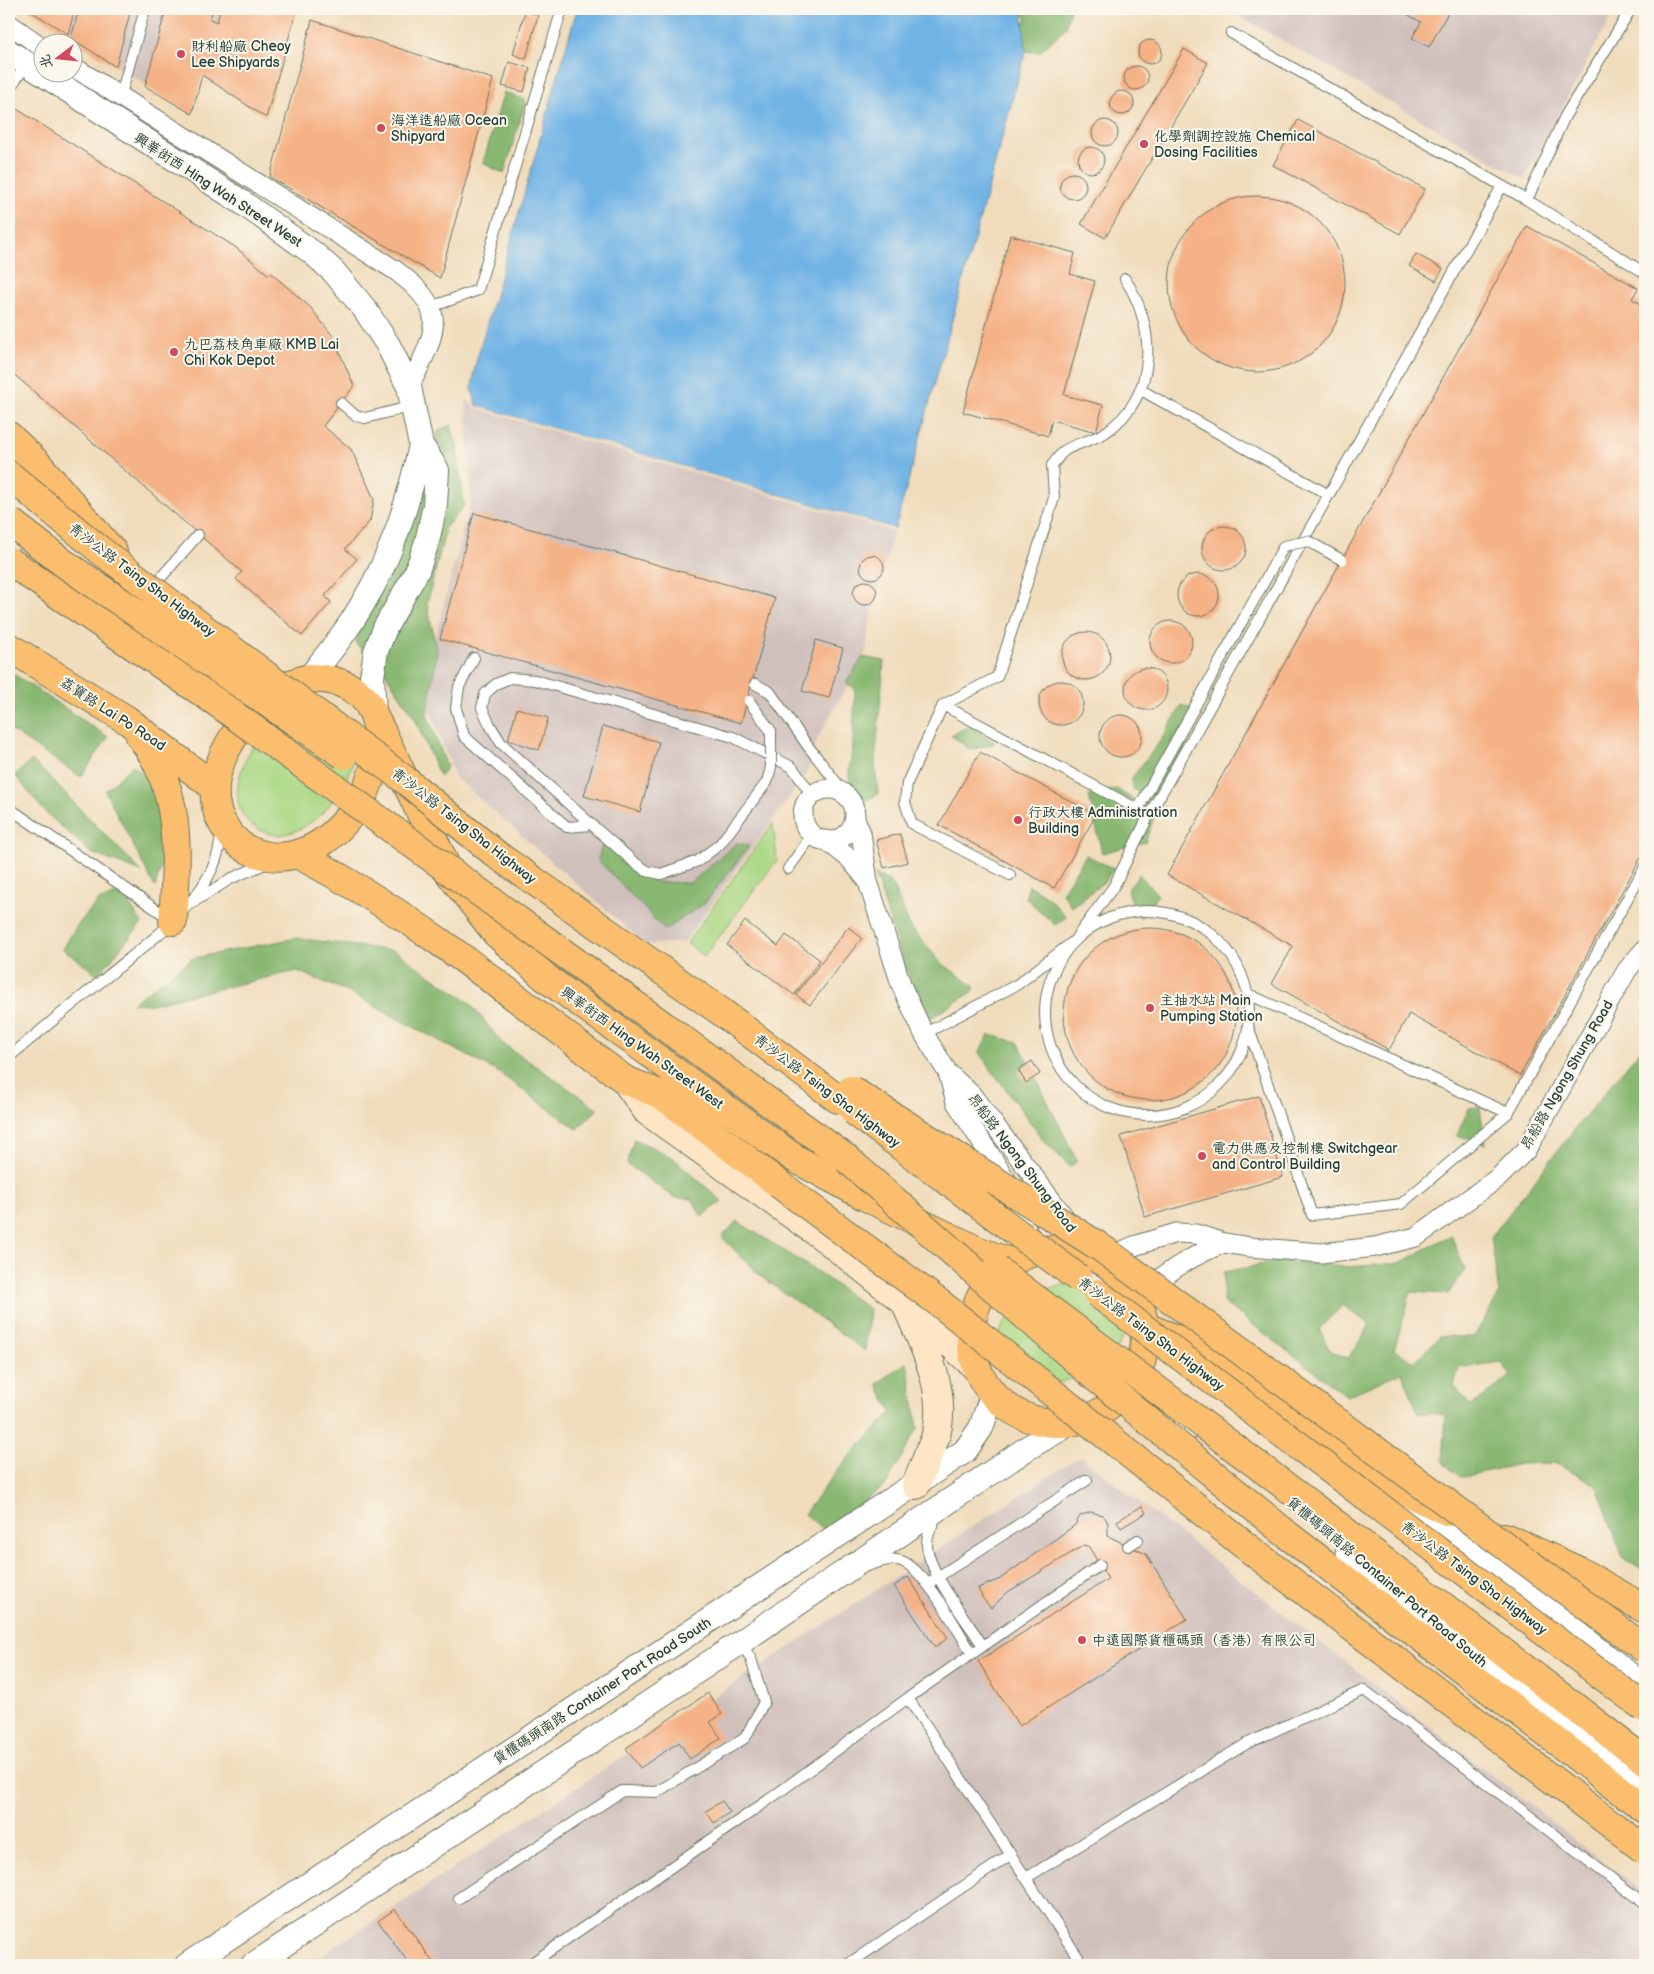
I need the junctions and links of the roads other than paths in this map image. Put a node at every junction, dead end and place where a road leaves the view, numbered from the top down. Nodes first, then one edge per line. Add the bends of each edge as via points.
1 (145, 9) edge
2 (562, 9) edge
3 (1632, 9) edge
4 (9, 24) edge
5 (1232, 33) dead end
6 (32, 40) edge
7 (18, 58) edge
8 (82, 73) edge
9 (9, 89) edge
10 (120, 98) junction
11 (1502, 186) junction
12 (1527, 200) junction
13 (1645, 273) edge
14 (1125, 279) dead end
15 (431, 308) junction
16 (1141, 390) junction
17 (411, 397) junction
18 (341, 403) dead end
19 (9, 436) edge
20 (421, 445) junction
21 (9, 475) edge
22 (1329, 495) junction
23 (9, 522) edge
24 (198, 535) dead end
25 (9, 560) edge
26 (1342, 560) dead end
27 (148, 593) junction
28 (9, 647) edge
29 (474, 658) dead end
30 (302, 680) junction
31 (755, 684) dead end
32 (749, 701) dead end
33 (944, 705) junction
34 (376, 718) junction
35 (127, 720) junction
36 (772, 756) junction
37 (214, 786) junction
38 (812, 795) junction
39 (848, 797) junction
40 (9, 808) edge
41 (1138, 809) junction
42 (1149, 815) junction
43 (855, 819) junction
44 (222, 823) junction
45 (592, 825) junction
46 (820, 837) junction
47 (497, 855) junction
48 (291, 856) junction
49 (1645, 867) edge
50 (788, 869) dead end
51 (1010, 875) dead end
52 (868, 882) junction
53 (180, 914) junction
54 (1074, 940) junction
55 (1645, 949) edge
56 (1248, 994) junction
57 (720, 1010) junction
58 (1249, 1029) junction
59 (924, 1034) junction
60 (9, 1057) edge
61 (948, 1073) junction
62 (624, 1080) junction
63 (1508, 1113) junction
64 (847, 1158) junction
65 (1224, 1243) junction
66 (1021, 1257) junction
67 (1097, 1258) junction
68 (1137, 1298) junction
69 (904, 1301) junction
70 (1145, 1327) junction
71 (976, 1367) junction
72 (992, 1395) junction
73 (1116, 1402) junction
74 (1074, 1421) junction
75 (1087, 1480) dead end
76 (1380, 1480) junction
77 (916, 1485) junction
78 (941, 1507) junction
79 (1138, 1540) dead end
80 (1128, 1546) dead end
81 (1100, 1565) dead end
82 (843, 1573) junction
83 (939, 1577) junction
84 (927, 1584) junction
85 (1645, 1609) edge
86 (741, 1642) junction
87 (983, 1646) junction
88 (1645, 1649) edge
89 (972, 1653) junction
90 (1645, 1687) edge
91 (908, 1698) junction
92 (1645, 1708) edge
93 (1645, 1761) edge
94 (1645, 1788) edge
95 (1645, 1809) edge
96 (1645, 1850) edge
97 (1010, 1855) junction
98 (1026, 1878) junction
99 (459, 1898) dead end
100 (1645, 1904) edge
101 (187, 1965) edge
102 (253, 1965) edge
103 (529, 1965) edge
104 (847, 1965) edge
105 (1083, 1965) edge

1 - 10 lane
2 - 15 lane via 478,290
3 - 12 lane via 1565,116
4 - 6 street
5 - 11 lane
7 - 9 lane
7 - 17 street, 興華街西 Hing Wah Street West via 243,203 313,253 334,272 370,316 388,345
8 - 10 street, 興華街西 Hing Wah Street West
10 - 15 street, 興華街西 Hing Wah Street West via 395,270 415,287
11 - 12 lane
11 - 22 lane
12 - 13 lane
14 - 16 lane via 1137,297 1147,332
15 - 17 street via 431,340
16 - 22 lane
16 - 33 lane via 1127,415 1089,442 1065,450 1052,465 1054,498 997,677
17 - 18 lane via 365,418 356,416
17 - 20 street, 興華街西 Hing Wah Street West
19 - 27 main road via 37,463
20 - 30 street, 興華街西 Hing Wah Street West via 400,523 377,578 342,636
20 - 34 street, 興華街西 Hing Wah Street West via 437,470 436,505 417,571 376,651 372,677
21 - 47 main road, 青沙公路 Tsing Sha Highway, bridge via 101,551 405,780
22 - 42 lane
23 - 47 main road, bridge via 65,564 388,785
24 - 27 lane
25 - 64 main road, bridge via 232,714
26 - 41 lane, bridge via 1308,541 1284,546
27 - 30 main road via 181,626 213,648 247,665
28 - 35 main road, 荔寶路 Lai Po Road
29 - 45 lane via 459,687 456,708 464,736 567,827
30 - 34 main road via 323,678 340,682 368,701
30 - 37 main road via 276,692 257,708 240,729 219,767
31 - 39 lane via 770,692
32 - 36 lane, bridge via 771,731
33 - 41 lane
33 - 51 lane via 907,783 905,802 912,824
34 - 48 main road via 378,747 374,771 365,793 328,839 316,848
34 - 66 main road, 興華街西 Hing Wah Street West via 450,874 496,932 546,978 794,1158 866,1197 979,1251
35 - 37 main road, 荔寶路 Lai Po Road
35 - 53 main road via 158,764 172,806
36 - 38 lane via 792,768
36 - 45 lane, bridge via 767,782 720,844 698,861 678,869 661,874 647,871
36 - 45 lane via 733,737 535,680 510,678 496,684 485,694 482,708 501,743
37 - 44 main road
38 - 39 street via 826,789 842,792
38 - 46 street, 昂船路 Ngong Shung Road via 804,810 804,819
39 - 43 street, 昂船路 Ngong Shung Road via 853,804
40 - 53 lane
41 - 42 lane
42 - 54 lane via 1114,886
43 - 46 street via 841,838
43 - 52 street, 昂船路 Ngong Shung Road via 861,833
44 - 48 main road via 229,834 249,850 264,856
44 - 53 lane via 220,851 205,881
46 - 50 lane
46 - 52 street, 昂船路 Ngong Shung Road via 850,859
47 - 57 main road, 青沙公路 Tsing Sha Highway
48 - 53 lane via 230,879
48 - 62 main road via 338,875 385,906
49 - 63 lane
52 - 59 street, 昂船路 Ngong Shung Road via 902,987
53 - 60 lane
54 - 56 lane via 1099,922 1129,911 1161,911 1192,920 1218,938 1238,964
54 - 58 lane via 1054,969 1045,1003 1048,1038 1062,1070 1086,1096 1118,1112 1152,1116 1186,1109 1216,1090 1238,1063
54 - 59 lane via 1018,984
55 - 65 street, 昂船路 Ngong Shung Road via 1627,970 1527,1149 1498,1178 1451,1213 1416,1237 1375,1248 1321,1253
56 - 58 lane
56 - 63 lane
57 - 88 main road, bridge via 1100,1247
57 - 92 main road, 青沙公路 Tsing Sha Highway, bridge
58 - 63 lane via 1312,1215 1401,1204
59 - 61 street, 昂船路 Ngong Shung Road
61 - 66 street, 昂船路 Ngong Shung Road via 956,1102 1015,1194
61 - 67 street, 昂船路 Ngong Shung Road via 971,1094
62 - 69 main road via 647,1111 829,1241
62 - 96 main road, bridge via 662,1095 942,1305 1256,1554
64 - 93 main road, bridge via 1312,1506
64 - 95 main road, bridge via 1095,1377 1245,1500
65 - 67 street, 昂船路 Ngong Shung Road via 1196,1234 1176,1233
65 - 68 street, 昂船路 Ngong Shung Road via 1164,1274
66 - 67 main road via 1063,1248
66 - 71 main road via 988,1282 974,1309 970,1338
67 - 68 main road via 1116,1270
68 - 70 main road
69 - 71 main road
69 - 77 main road via 931,1367 940,1401 935,1437
70 - 73 main road via 1145,1350 1138,1372
70 - 76 main road via 1189,1344
71 - 72 main road
72 - 74 main road via 1024,1418
72 - 77 street, 貨櫃碼頭南路 Container Port Road South via 981,1428 965,1451
73 - 74 main road
73 - 94 street, 貨櫃碼頭南路 Container Port Road South via 1177,1416 1209,1434 1546,1713
74 - 78 street via 1029,1447
75 - 83 lane
76 - 85 main road via 1579,1571
76 - 90 street
77 - 101 street, 貨櫃碼頭南路 Container Port Road South
78 - 82 street
78 - 83 lane via 926,1546
79 - 80 lane
81 - 87 lane
82 - 84 lane via 897,1560 908,1563
82 - 86 street
83 - 84 lane
83 - 87 lane
84 - 89 lane
86 - 99 lane via 752,1659 764,1702 745,1738 657,1792 622,1791
86 - 102 street
87 - 89 lane
89 - 91 lane
91 - 97 lane
91 - 103 lane via 767,1801
97 - 98 lane
97 - 104 lane
98 - 100 lane via 1246,1744 1364,1690
98 - 105 lane

